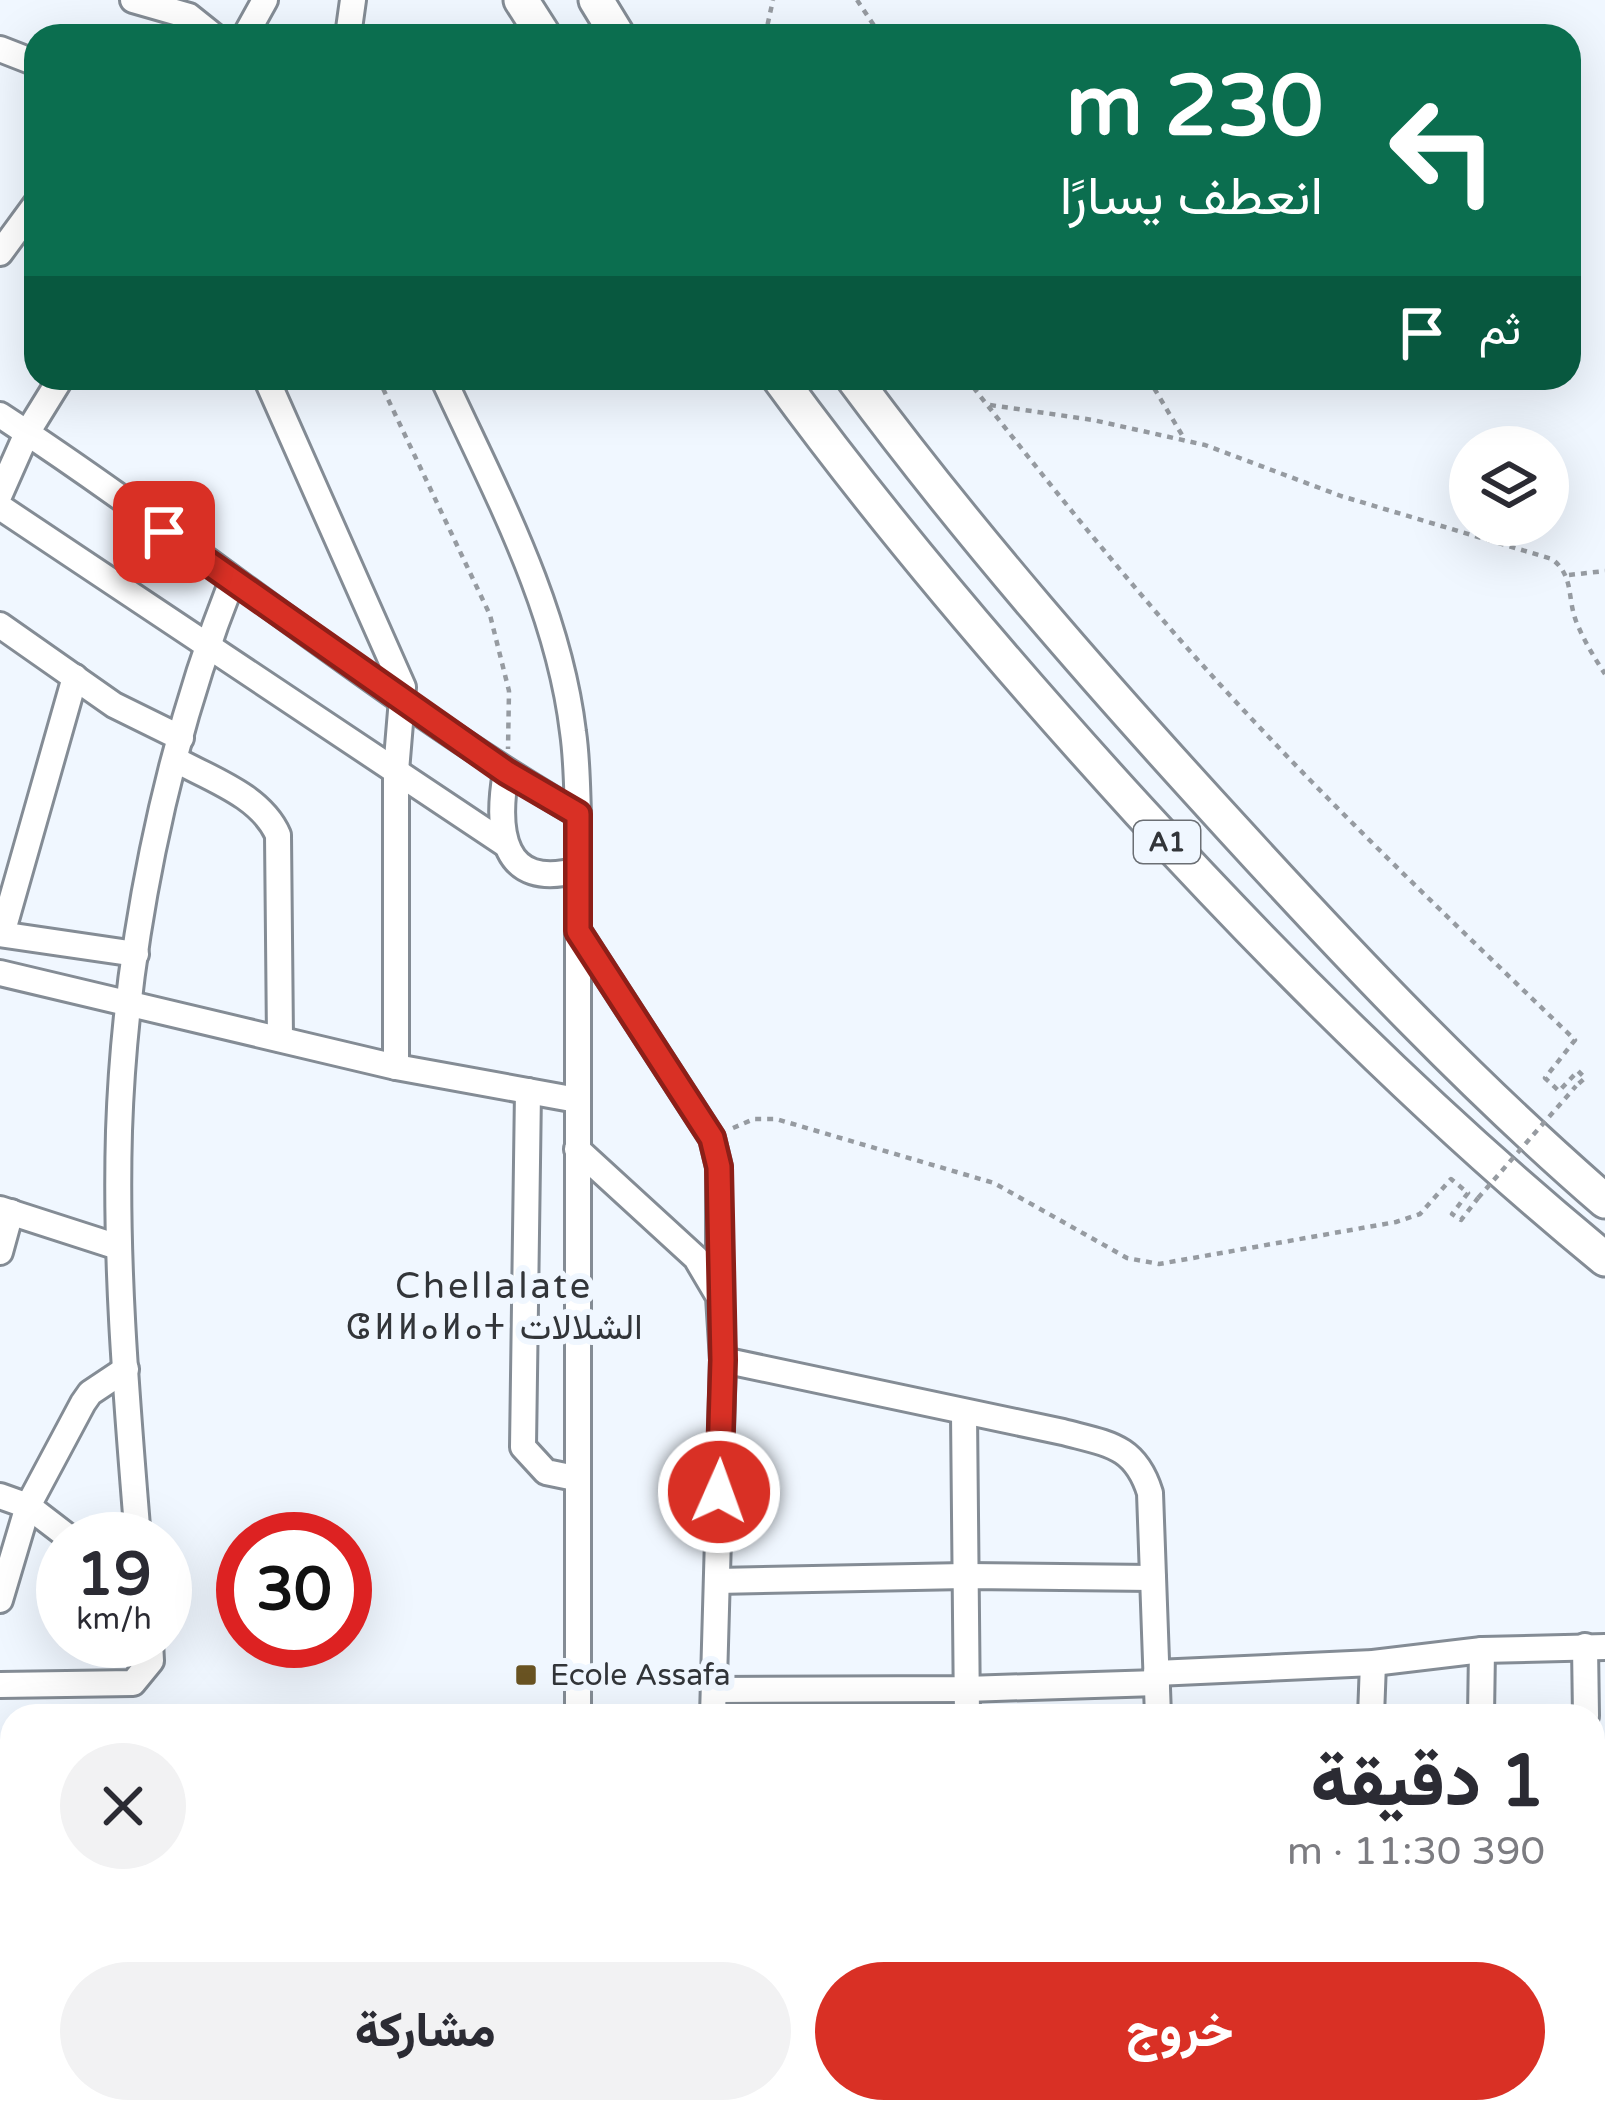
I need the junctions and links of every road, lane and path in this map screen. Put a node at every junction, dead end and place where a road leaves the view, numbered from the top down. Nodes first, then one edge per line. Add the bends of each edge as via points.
1 (133, 0) edge
2 (199, 24) edge
3 (24, 220) edge
4 (0, 253) edge
5 (54, 390) edge
6 (271, 390) edge
7 (384, 390) edge
8 (449, 390) edge
9 (788, 390) edge
10 (862, 390) edge
11 (975, 390) edge
12 (1155, 390) edge
13 (986, 405) junction
14 (0, 415) edge
15 (27, 433) junction
16 (1186, 440) junction
17 (0, 494) edge
18 (0, 507) edge
19 (1605, 572) edge
20 (1567, 575) junction
21 (232, 581) junction
22 (0, 625) edge
23 (206, 646) junction
24 (1605, 674) edge
25 (75, 677) junction
26 (400, 699) junction
27 (178, 749) junction
28 (396, 771) junction
29 (506, 772) junction
30 (578, 814) junction
31 (505, 844) junction
32 (578, 870) junction
33 (578, 931) junction
34 (1, 934) edge
35 (136, 954) junction
36 (0, 973) edge
37 (128, 1002) junction
38 (280, 1039) junction
39 (396, 1067) junction
40 (528, 1091) junction
41 (577, 1100) junction
42 (712, 1138) junction
43 (577, 1149) junction
44 (1605, 1201) edge
45 (5, 1210) edge
46 (118, 1247) junction
47 (0, 1252) edge
48 (1605, 1259) edge
49 (719, 1297) junction
50 (723, 1360) junction
51 (126, 1369) junction
52 (964, 1414) junction
53 (575, 1478) junction
54 (0, 1496) edge
55 (28, 1506) junction
56 (36, 1512) edge
57 (134, 1512) edge
58 (965, 1576) junction
59 (1153, 1578) junction
60 (716, 1581) junction
61 (0, 1600) edge
62 (1595, 1647) edge
63 (1482, 1650) junction
64 (1373, 1664) junction
65 (145, 1668) edge
66 (1157, 1678) junction
67 (0, 1685) edge
68 (966, 1689) junction
69 (714, 1690) junction
70 (578, 1704) edge
71 (713, 1704) edge
72 (967, 1704) edge
73 (1158, 1704) edge
74 (1371, 1704) edge
75 (1481, 1704) edge
76 (1588, 1704) edge

1 - 2 street
3 - 4 street
5 - 15 street
6 - 26 street via 400,672
7 - 29 path via 490,615 509,691
8 - 30 street via 513,530 557,653
9 - 48 highway, A1 via 951,597 1240,921
10 - 44 highway, A1 via 1122,709 1343,949
11 - 13 path
12 - 16 path
13 - 16 path
13 - 42 path, bridge via 1214,678 1575,1040 1545,1078 1558,1091 1578,1071 1585,1078 1461,1220 1452,1214 1468,1193 1451,1179 1420,1214 1159,1264 1127,1258 994,1183 776,1119 754,1119
14 - 15 street
15 - 17 street
15 - 21 street
16 - 20 path via 1536,553
18 - 23 street
19 - 20 path
20 - 24 path via 1574,615
21 - 23 street
21 - 26 street
22 - 25 street
23 - 27 street
23 - 28 street
25 - 27 street
25 - 34 street
26 - 28 street
26 - 29 street
27 - 35 street
27 - 38 street via 257,806 278,835
28 - 31 street
28 - 39 street
29 - 30 street
29 - 31 street
30 - 32 street
31 - 32 street via 528,869
32 - 33 street
33 - 41 street
33 - 42 street
34 - 35 street
35 - 37 street
36 - 37 street
37 - 38 street
37 - 46 street
38 - 39 street
39 - 40 street
40 - 41 street
40 - 53 street via 523,1448 546,1472
41 - 43 street
42 - 49 street
43 - 49 street via 696,1258
43 - 53 street
45 - 46 street
45 - 47 street
46 - 51 street
49 - 50 street
50 - 52 street
50 - 60 street
51 - 55 street via 83,1403
51 - 57 street
52 - 58 street
52 - 59 street via 1064,1432 1127,1454 1150,1493
53 - 70 street
54 - 55 street
55 - 56 street
55 - 61 street
58 - 59 street
58 - 60 street
58 - 68 street
59 - 66 street
60 - 69 street
62 - 63 street
62 - 76 street
63 - 64 street
63 - 75 street
64 - 66 street
64 - 74 street
65 - 67 street via 133,1683
66 - 68 street
66 - 73 street
68 - 69 street
68 - 72 street
69 - 71 street

